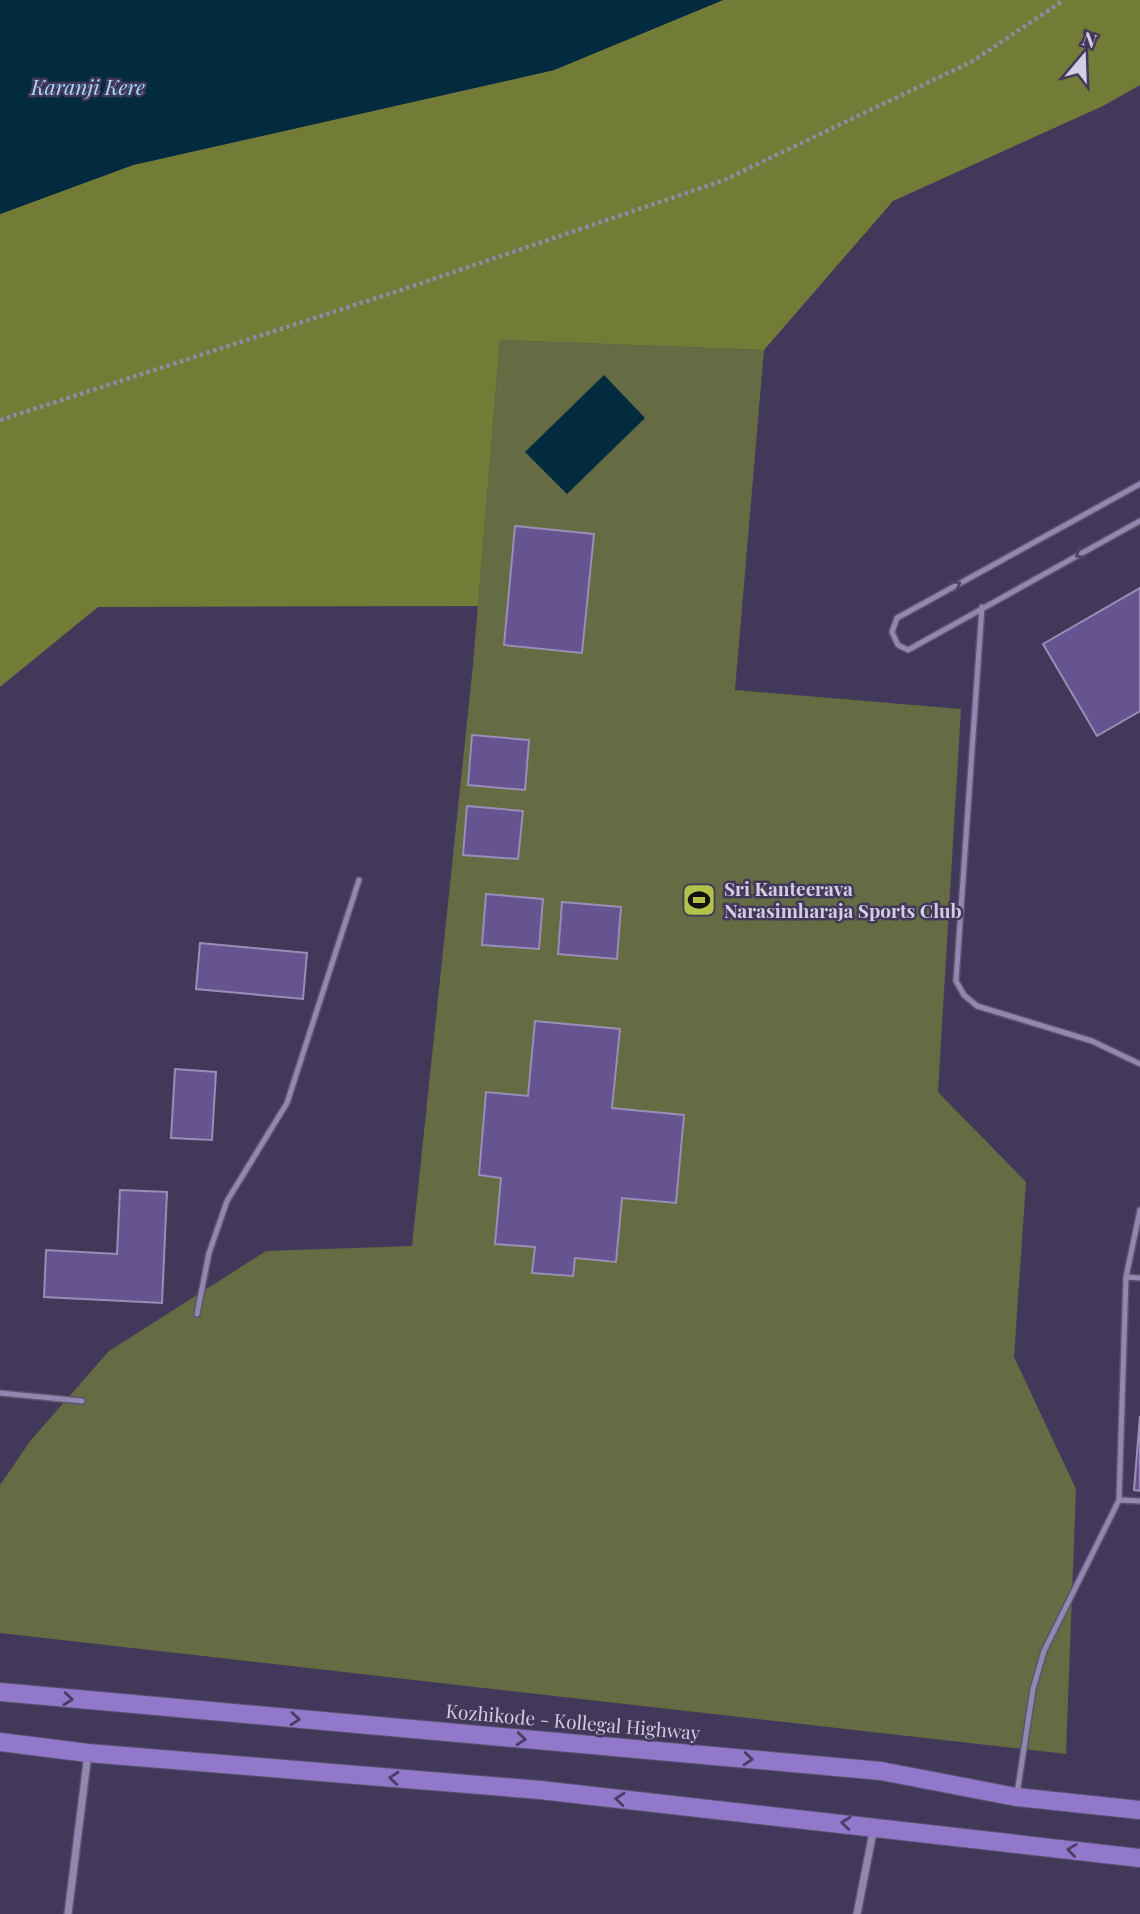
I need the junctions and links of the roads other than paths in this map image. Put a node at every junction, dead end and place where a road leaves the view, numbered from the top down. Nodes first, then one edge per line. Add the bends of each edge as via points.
1 (1140, 484) edge
2 (1140, 521) edge
3 (982, 607) junction
4 (359, 880) dead end
5 (1140, 1064) edge
6 (1140, 1210) edge
7 (1126, 1277) junction
8 (1140, 1278) edge
9 (197, 1314) dead end
10 (0, 1393) edge
11 (82, 1401) dead end
12 (1119, 1500) junction
13 (1140, 1502) edge
14 (0, 1692) edge
15 (0, 1742) edge
16 (88, 1753) junction
17 (1016, 1797) junction
18 (1140, 1810) edge
19 (874, 1826) junction
20 (1140, 1858) edge
21 (68, 1914) edge
22 (857, 1914) edge

3 -> 1 lane via 908,650 898,645 892,632 897,618
2 -> 3 lane
3 - 5 lane via 956,981 977,1006 1092,1041
4 - 9 lane via 287,1103 228,1201 209,1253
6 - 7 lane
7 - 8 lane
7 - 12 lane
10 - 11 lane
12 - 13 lane
12 - 17 lane via 1044,1651 1032,1689
14 -> 17 main road, Kozhikode - Kollegal Highway via 881,1770
15 - 16 main road
19 -> 16 main road via 540,1790
16 - 21 street
17 - 18 main road, Kozhikode - Kollegal Highway
20 -> 19 main road
19 - 22 street

